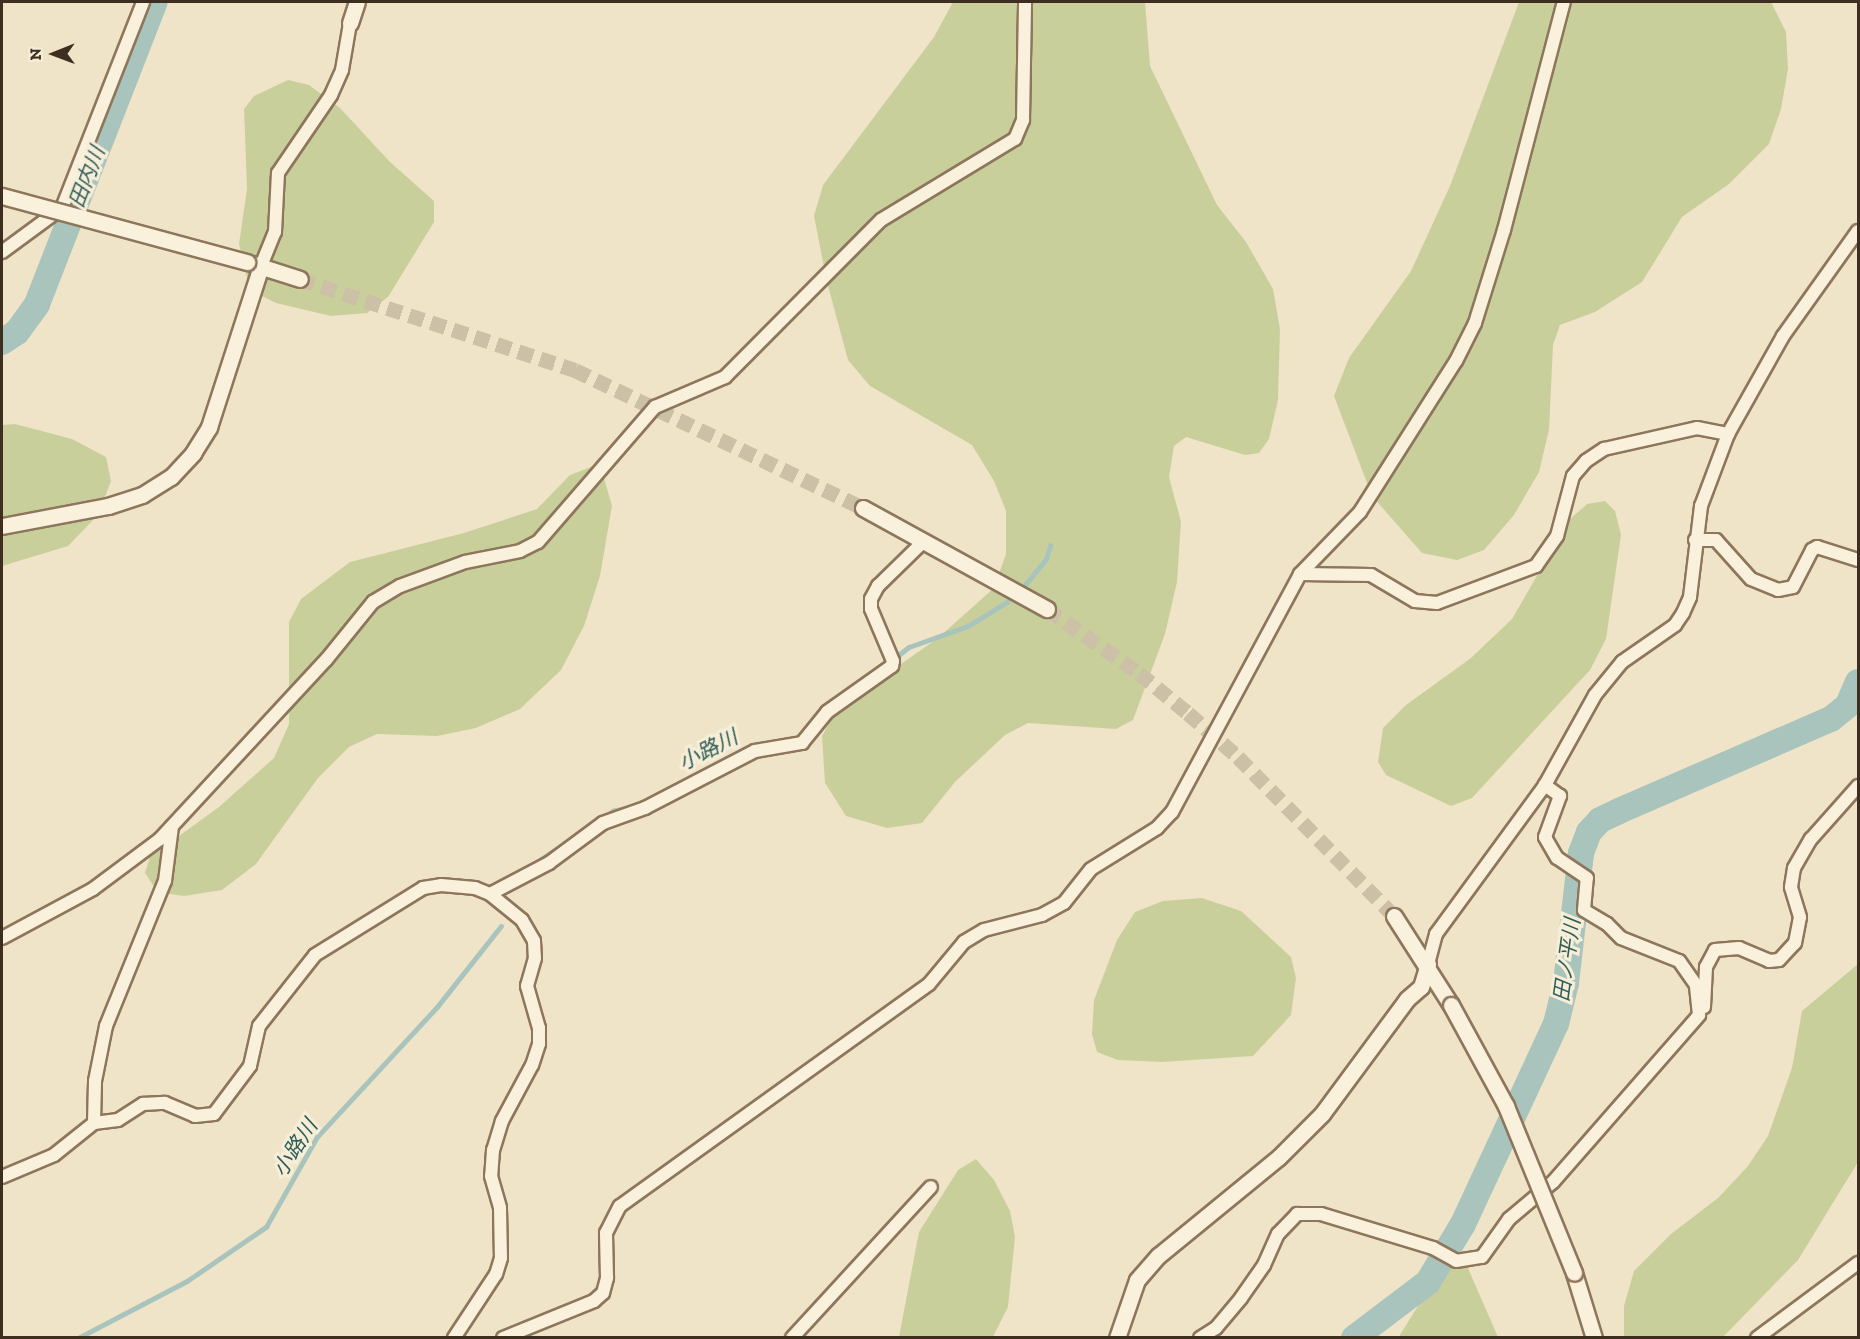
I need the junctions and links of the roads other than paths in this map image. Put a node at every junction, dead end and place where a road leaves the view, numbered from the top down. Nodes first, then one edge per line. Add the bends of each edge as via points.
1 (143, 2) edge
2 (357, 2) edge
3 (1024, 2) edge
4 (1564, 2) edge
5 (350, 23) joint
6 (2, 196) edge
7 (1858, 231) edge
8 (2, 252) edge
9 (254, 264) junction
10 (300, 279) tunnel mouth
11 (1728, 434) junction
12 (863, 508) tunnel mouth
13 (2, 526) edge
14 (1695, 540) junction
15 (923, 542) junction
16 (1858, 560) edge
17 (1300, 574) junction
18 (1047, 609) tunnel mouth
19 (1545, 785) junction
20 (1858, 786) edge
21 (172, 826) junction
22 (490, 894) junction
23 (1394, 916) tunnel mouth
24 (2, 938) edge
25 (1428, 963) junction
26 (1699, 1015) junction
27 (94, 1123) junction
28 (2, 1177) edge
29 (931, 1187) dead end
30 (1858, 1263) edge
31 (454, 1338) edge
32 (503, 1338) edge
33 (792, 1338) edge
34 (1117, 1338) edge
35 (1200, 1338) edge
36 (1594, 1338) edge
37 (1757, 1338) edge

1 - 8 street via 62,208
2 - 5 street
3 - 21 street via 1023,120 1015,139 881,220 725,377 655,407 538,542 520,551 443,570 400,586 373,602 326,660
4 - 17 street via 1504,230 1475,323 1456,361 1360,512
5 - 9 street via 342,70 331,95 278,173 275,232
6 - 9 street, bridge
7 - 11 street via 1782,336
9 - 10 street
9 - 13 street via 208,427 193,453 171,477 142,495 108,506
11 - 14 street via 1711,474
11 - 17 street via 1697,428 1604,449 1586,460 1573,476 1557,536 1536,566 1437,603 1415,600 1371,575
12 - 15 street
14 - 16 street via 1716,540 1750,579 1778,590 1793,587 1817,547
14 - 19 street via 1693,582 1683,613 1675,625 1608,678
15 - 18 street
15 - 22 street via 878,586 871,599 870,609 892,666 828,712 802,743 755,751 645,808 603,823 549,863
17 - 32 street via 1190,782 1158,828 1091,869 1064,903 1042,915 984,930 964,942 929,984 620,1206 606,1233 607,1278 603,1293 594,1301
19 - 25 street via 1436,934
19 - 26 street via 1560,796 1545,837 1557,858 1580,874 1584,910 1621,938 1679,961 1696,985
20 - 26 street via 1811,839 1794,868 1791,887 1800,917 1796,944 1779,960 1769,962 1739,948 1715,950 1706,967 1704,1007
21 - 24 street via 133,862 93,889
21 - 27 street via 165,881 106,1026 95,1081
22 - 27 street via 441,885 423,888 326,946 259,1026 250,1066 214,1114 195,1116 155,1102 118,1120
22 - 31 street via 522,920 534,941 535,958 527,986 539,1028 539,1044 502,1121 493,1150 491,1176 500,1208 501,1258
23 - 25 street
25 - 34 street via 1421,987 1407,999 1322,1114 1279,1157 1158,1256 1137,1280
25 - 36 street, bridge via 1506,1106 1574,1273
26 - 35 street via 1553,1182 1509,1218 1482,1257 1465,1262 1321,1214 1297,1214 1278,1234 1264,1265 1241,1298 1216,1328
27 - 28 street via 54,1155
29 - 33 street
30 - 37 street

